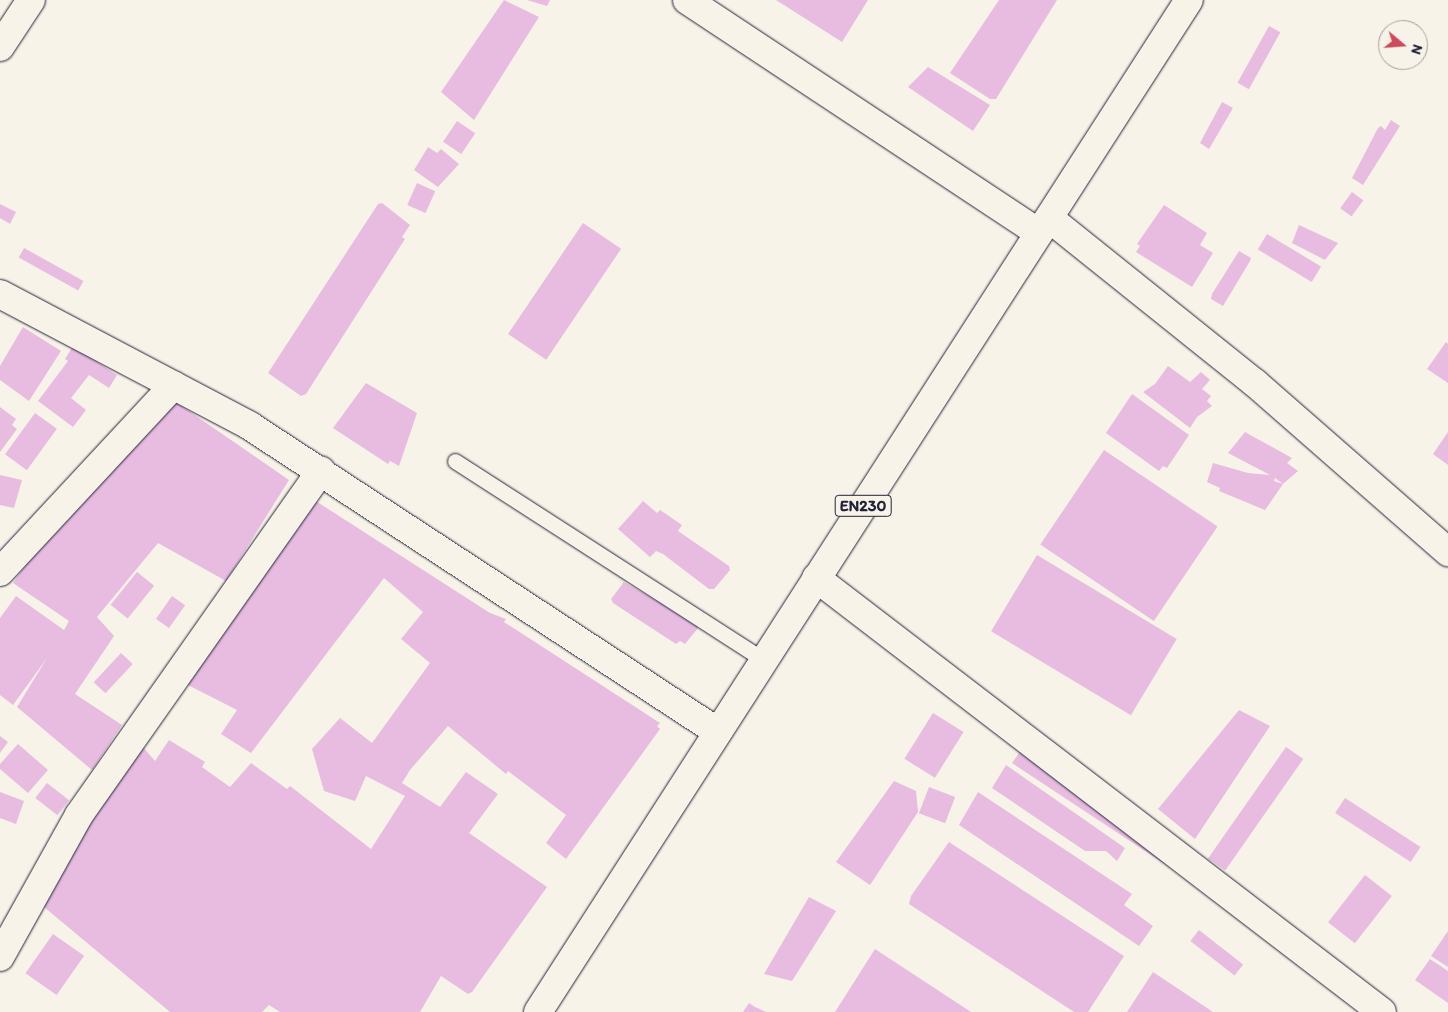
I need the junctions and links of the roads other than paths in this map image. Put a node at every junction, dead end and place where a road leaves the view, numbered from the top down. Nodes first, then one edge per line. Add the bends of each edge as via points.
1 (31, 0) edge
2 (687, 0) edge
3 (1189, 0) edge
4 (0, 47) edge
5 (1044, 225) junction
6 (0, 294) edge
7 (174, 385) junction
8 (456, 461) dead end
9 (321, 471) junction
10 (1448, 552) edge
11 (0, 572) edge
12 (816, 578) junction
13 (764, 660) junction
14 (718, 732) junction
15 (0, 957) edge
16 (538, 1012) edge
17 (1382, 1012) edge

1 - 4 street
2 - 5 street
3 - 5 street, EN230
5 - 10 street via 1255,383
5 - 12 street, EN230
6 - 7 street
7 - 9 street via 250,426
7 - 11 street
8 - 13 lane
9 - 14 street
9 - 15 street via 79,815
12 - 13 street, EN230
12 - 17 street
13 - 14 street, EN230
14 - 16 street, EN230

